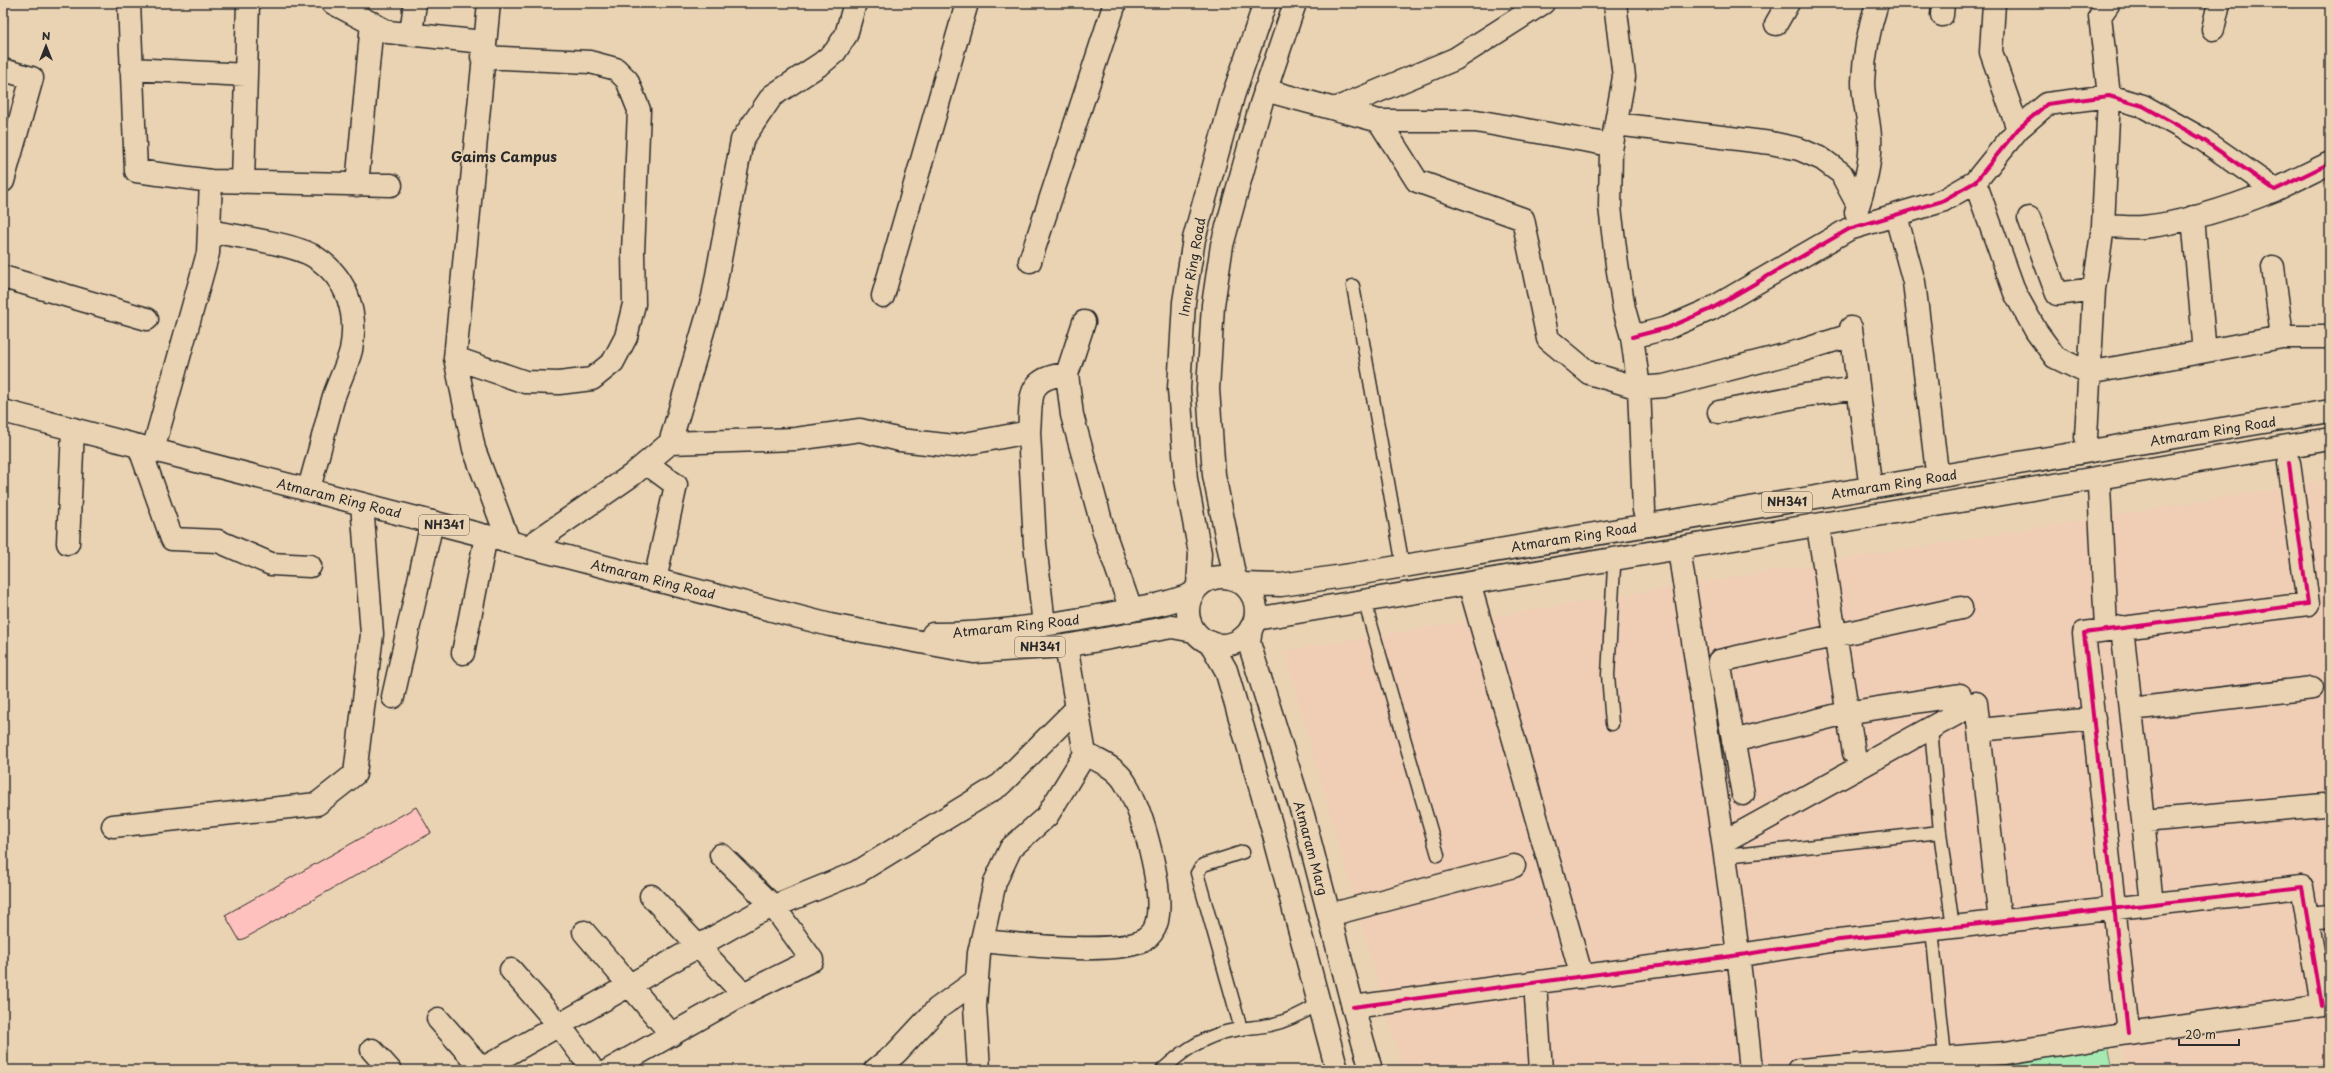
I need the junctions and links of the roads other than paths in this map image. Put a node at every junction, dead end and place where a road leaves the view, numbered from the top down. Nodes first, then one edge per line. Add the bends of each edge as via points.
1 (129, 3) edge
2 (248, 3) edge
3 (333, 3) edge
4 (415, 3) edge
5 (489, 3) edge
6 (855, 3) edge
7 (967, 3) edge
8 (1114, 3) edge
9 (1265, 3) edge
10 (1295, 3) edge
11 (1543, 3) edge
12 (1615, 3) edge
13 (1788, 3) edge
14 (1877, 3) edge
15 (1994, 3) edge
16 (2218, 3) edge
17 (2100, 7) edge
18 (372, 24) junction
19 (1776, 24) dead end
20 (2213, 29) dead end
21 (411, 34) junction
22 (483, 50) junction
23 (132, 69) junction
24 (3, 70) edge
25 (246, 75) junction
26 (1265, 90) junction
27 (2109, 96) junction
28 (1335, 109) junction
29 (1379, 121) junction
30 (1616, 124) junction
31 (2018, 129) junction
32 (1600, 144) dead end
33 (2330, 162) edge
34 (3, 181) edge
35 (211, 181) junction
36 (243, 182) junction
37 (1975, 182) junction
38 (357, 185) junction
39 (391, 185) dead end
40 (2275, 190) junction
41 (1858, 205) junction
42 (1896, 216) junction
43 (2193, 217) junction
44 (2029, 218) dead end
45 (2103, 226) junction
46 (1849, 229) junction
47 (209, 231) junction
48 (1030, 262) dead end
49 (2273, 267) dead end
50 (3, 277) edge
51 (1353, 286) dead end
52 (2094, 289) junction
53 (883, 296) dead end
54 (146, 319) dead end
55 (1084, 322) dead end
56 (1632, 337) junction
57 (2282, 337) junction
58 (2330, 337) edge
59 (2204, 342) dead end
60 (455, 358) junction
61 (2088, 373) junction
62 (1067, 374) junction
63 (1639, 388) junction
64 (1858, 388) junction
65 (3, 411) edge
66 (2330, 411) edge
67 (1719, 412) dead end
68 (73, 429) junction
69 (1029, 432) junction
70 (2086, 437) dead end
71 (2330, 439) edge
72 (670, 443) junction
73 (146, 448) junction
74 (646, 463) junction
75 (2289, 463) dead end
76 (1936, 464) dead end
77 (1869, 474) dead end
78 (311, 481) dead end
79 (2099, 487) dead end
80 (362, 504) junction
81 (1644, 510) dead end
82 (432, 522) junction
83 (1820, 533) dead end
84 (486, 536) junction
85 (68, 543) dead end
86 (518, 544) junction
87 (1680, 556) dead end
88 (310, 566) dead end
89 (1403, 566) junction
90 (1614, 567) dead end
91 (655, 580) junction
92 (1239, 581) junction
93 (1195, 590) junction
94 (1471, 590) dead end
95 (1364, 600) junction
96 (1961, 608) dead end
97 (1131, 610) junction
98 (1253, 623) junction
99 (1044, 625) junction
100 (2114, 628) junction
101 (886, 635) junction
102 (1834, 635) junction
103 (1202, 637) junction
104 (463, 653) dead end
105 (1068, 657) dead end
106 (2312, 688) dead end
107 (1960, 695) dead end
108 (393, 697) dead end
109 (1077, 708) junction
110 (2131, 709) junction
111 (1846, 713) junction
112 (2094, 719) junction
113 (1612, 724) dead end
114 (1931, 728) junction
115 (1979, 730) junction
116 (1734, 741) junction
117 (1854, 753) dead end
118 (1085, 754) junction
119 (1743, 794) dead end
120 (2324, 805) dead end
121 (2143, 821) junction
122 (113, 826) dead end
123 (1940, 832) junction
124 (1725, 849) junction
125 (1243, 852) dead end
126 (722, 855) dead end
127 (1438, 856) dead end
128 (1514, 866) dead end
129 (651, 896) dead end
130 (2152, 904) junction
131 (774, 907) junction
132 (2115, 909) junction
133 (1329, 915) junction
134 (2330, 916) edge
135 (2308, 918) junction
136 (2000, 922) junction
137 (1953, 927) junction
138 (1932, 930) junction
139 (584, 932) dead end
140 (982, 941) junction
141 (698, 946) junction
142 (1740, 955) junction
143 (511, 970) dead end
144 (1582, 977) junction
145 (977, 980) junction
146 (1535, 983) junction
147 (628, 986) junction
148 (743, 994) junction
149 (1318, 1004) junction
150 (2326, 1006) edge
151 (1353, 1007) junction
152 (438, 1019) dead end
153 (559, 1025) junction
154 (1241, 1029) junction
155 (2128, 1033) junction
156 (672, 1035) junction
157 (372, 1050) dead end
158 (1945, 1057) junction
159 (2003, 1061) edge
160 (390, 1070) edge
161 (481, 1070) edge
162 (593, 1070) edge
163 (609, 1070) edge
164 (875, 1070) edge
165 (979, 1070) edge
166 (1162, 1070) edge
167 (1337, 1070) edge
168 (1371, 1070) edge
169 (1541, 1070) edge
170 (1751, 1070) edge
171 (1799, 1070) edge

1 - 23 main road
2 - 25 main road
3 - 18 main road
4 - 21 main road
5 - 22 main road
6 - 72 main road via 846,35 835,52 772,96 742,140 713,297
7 - 53 main road
8 - 48 main road
9 - 93 main road, Inner Ring Road via 1233,96 1196,232 1184,302 1179,389 1186,478 1200,553
10 - 26 main road, Inner Ring Road
11 - 28 main road via 1455,59
12 - 30 main road via 1624,77
13 - 19 main road
14 - 41 main road via 1870,26 1863,81 1870,137 1869,167
15 - 31 main road via 1991,52
16 - 20 main road
17 - 27 main road
18 - 21 main road via 388,32
18 - 38 main road
21 - 22 main road
22 - 60 main road
22 - 60 main road via 590,62 616,69 627,80 639,110 633,252 634,304 626,337 613,362 592,379 559,384 525,382
23 - 25 main road
23 - 35 main road via 136,171
24 - 34 main road via 32,78
25 - 36 main road
26 - 28 main road
26 - 92 main road, Inner Ring Road via 1222,245 1213,305 1208,389 1214,475
27 - 31 main road via 2047,104
27 - 40 main road via 2143,106 2189,132
27 - 45 main road
28 - 29 main road
29 - 32 main road via 1476,121
29 - 63 main road via 1417,181 1523,219 1548,339 1589,373
30 - 41 main road via 1771,143 1799,149 1822,159 1841,173
30 - 56 main road via 1611,150 1610,207 1617,265
31 - 37 main road
33 - 40 main road
35 - 36 main road
35 - 47 main road
36 - 38 main road
37 - 42 main road via 1942,201
37 - 61 main road via 2016,293 2036,331 2055,357
38 - 39 main road
40 - 43 main road via 2242,203
41 - 46 main road
42 - 46 main road
42 - 76 main road via 1914,282
43 - 45 main road via 2142,227
43 - 59 main road
44 - 52 main road via 2057,294
45 - 52 main road
46 - 56 main road via 1711,309 1667,328
47 - 73 main road via 208,254
47 - 78 main road via 285,247 314,256 334,272 346,292 354,323 350,351
49 - 57 main road
50 - 54 main road
51 - 89 lane
52 - 61 main road
55 - 62 main road
56 - 63 main road
57 - 58 main road
57 - 61 main road
60 - 86 main road via 474,449
61 - 70 main road
62 - 69 main road via 1049,376 1034,388
62 - 97 main road via 1072,415 1104,532
63 - 64 main road via 1664,386 1800,351 1851,331
63 - 81 main road
64 - 67 main road
64 - 77 main road
65 - 68 main road, Atmaram Ring Road / NH341
66 - 89 main road, Atmaram Ring Road / NH341
68 - 73 main road, Atmaram Ring Road / NH341
68 - 85 main road
69 - 72 main road via 954,446 900,440 860,430 796,439
69 - 99 main road via 1035,544
71 - 95 main road, Atmaram Ring Road / NH341
72 - 74 main road
73 - 80 main road, Atmaram Ring Road / NH341
73 - 88 main road via 172,539 218,541 271,564
74 - 86 main road
74 - 91 main road via 676,485
75 - 100 main road via 2308,604
79 - 100 main road
80 - 82 main road, Atmaram Ring Road / NH341
80 - 122 main road via 372,634 355,774 317,804
82 - 84 main road, Atmaram Ring Road / NH341
82 - 108 main road
83 - 102 main road
84 - 86 main road, Atmaram Ring Road / NH341
84 - 104 main road
86 - 91 main road, Atmaram Ring Road / NH341
87 - 124 main road
89 - 92 main road, Atmaram Ring Road / NH341 via 1281,585
90 - 113 lane via 1608,675
91 - 101 main road, Atmaram Ring Road / NH341 via 830,625
92 - 93 main road, NH341 via 1215,577 1206,580
92 - 98 main road via 1254,600
93 - 97 main road, Atmaram Ring Road / NH341 via 1170,602
93 - 103 main road via 1188,613
94 - 144 main road
95 - 98 main road, Atmaram Ring Road / NH341
95 - 127 lane
96 - 102 main road
97 - 99 main road, Atmaram Ring Road / NH341
98 - 103 main road, NH341 via 1241,638 1228,644
98 - 133 main road, Atmaram Marg via 1249,643 1303,815
99 - 101 main road, Atmaram Ring Road / NH341 via 976,634
100 - 110 main road
100 - 112 main road via 2084,633
101 - 103 main road, Atmaram Ring Road / NH341 via 974,652 1066,646 1172,627
102 - 111 main road
102 - 116 main road via 1719,661
103 - 149 main road via 1226,670 1271,824
105 - 109 main road
106 - 110 main road
107 - 111 main road
109 - 118 main road
109 - 131 main road via 1000,785 858,872
110 - 121 main road
111 - 116 main road
111 - 117 main road
112 - 115 main road
112 - 132 main road
114 - 115 main road via 1976,703
114 - 123 lane
114 - 124 main road
115 - 136 main road
116 - 119 main road
118 - 140 main road via 1047,816 1011,848 995,882
118 - 140 main road via 1112,768 1126,783 1138,809 1150,848 1159,903 1153,932 1135,945 1088,948
120 - 121 main road
121 - 130 main road
123 - 124 lane
123 - 137 lane
124 - 142 main road
125 - 154 lane via 1203,865 1197,873
126 - 131 main road
128 - 133 main road
129 - 141 main road
130 - 132 main road
130 - 135 main road via 2302,887
131 - 141 main road via 755,914
131 - 148 main road via 812,960
132 - 136 main road
132 - 155 main road
133 - 151 main road, Atmaram Marg
134 - 135 main road
135 - 150 main road
136 - 137 main road
137 - 138 main road
138 - 142 main road via 1831,941
138 - 158 lane
139 - 147 main road
140 - 145 main road
141 - 147 main road
141 - 148 main road
142 - 144 main road
142 - 170 main road
143 - 153 main road
144 - 146 main road
145 - 164 main road via 937,1009 896,1053
145 - 165 main road
146 - 151 main road
146 - 169 main road
147 - 153 main road
147 - 156 main road
148 - 156 main road
149 - 154 lane via 1296,1017 1270,1025
149 - 167 main road
150 - 155 main road
151 - 168 main road, Atmaram Marg
152 - 161 main road
153 - 161 main road
153 - 162 main road
154 - 166 lane via 1201,1041 1177,1056
155 - 159 main road
156 - 163 main road
157 - 160 main road
158 - 159 main road
158 - 171 main road

